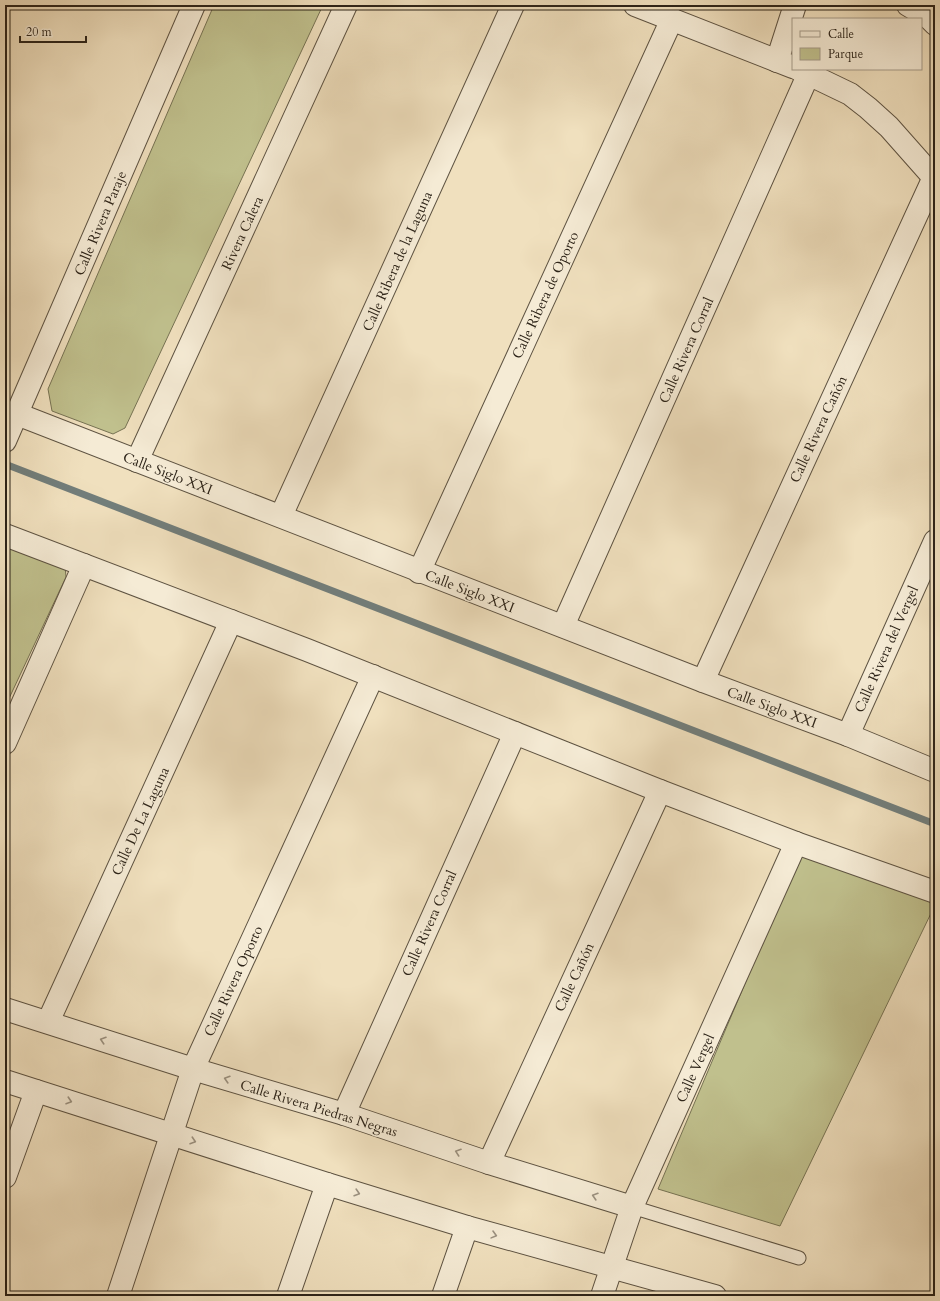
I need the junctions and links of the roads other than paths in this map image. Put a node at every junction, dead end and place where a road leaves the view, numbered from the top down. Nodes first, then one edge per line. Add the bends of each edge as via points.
1 (194, 5) edge
2 (346, 5) edge
3 (514, 5) edge
4 (634, 5) edge
5 (795, 5) edge
6 (908, 5) edge
7 (795, 18) edge
8 (672, 19) junction
9 (935, 24) edge
10 (792, 67) edge
11 (793, 70) edge
12 (798, 70) edge
13 (934, 178) edge
14 (11, 412) edge
15 (6, 439) edge
16 (137, 461) junction
17 (281, 516) junction
18 (5, 535) edge
19 (935, 541) edge
20 (84, 565) junction
21 (419, 572) junction
22 (231, 621) junction
23 (563, 626) junction
24 (372, 676) junction
25 (703, 681) junction
26 (515, 733) junction
27 (848, 735) junction
28 (5, 744) edge
29 (935, 771) edge
30 (660, 791) junction
31 (796, 843) junction
32 (935, 892) edge
33 (5, 1009) edge
34 (48, 1022) junction
35 (193, 1069) junction
36 (5, 1081) edge
37 (36, 1091) junction
38 (344, 1114) junction
39 (172, 1134) junction
40 (489, 1163) junction
41 (5, 1177) edge
42 (328, 1184) junction
43 (632, 1207) junction
44 (467, 1227) junction
45 (799, 1258) dead end
46 (612, 1267) junction
47 (118, 1296) edge
48 (288, 1296) edge
49 (443, 1296) edge
50 (602, 1296) edge
51 (715, 1296) edge

1 - 14 street, Calle Rivera Paraje
2 - 16 street, Rivera Calera
3 - 17 street, Calle Ribera de la Laguna
4 - 8 street
5 - 7 street, Calle Rivera Corral
6 - 9 street
8 - 10 street
8 - 21 street, Calle Ribera de Oporto
11 - 23 street, Calle Rivera Corral
12 - 13 street via 850,94 868,108 889,127
13 - 25 street, Calle Rivera Cañón
14 - 15 street, Calle Rivera Paraje
14 - 16 street, Calle Siglo XXI
16 - 17 street, Calle Siglo XXI
17 - 21 street, Calle Siglo XXI
18 - 20 street
19 - 27 street, Calle Rivera del Vergel
20 - 22 street
20 - 28 street
21 - 23 street, Calle Siglo XXI
22 - 24 street
22 - 34 street, Calle De La Laguna
23 - 25 street, Calle Siglo XXI
24 - 26 street
24 - 35 street, Calle Rivera Oporto
25 - 27 street, Calle Siglo XXI
26 - 30 street
26 - 38 street, Calle Rivera Corral
27 - 29 street, Calle Siglo XXI
30 - 31 street
30 - 40 street, Calle Cañón
31 - 32 street
31 - 43 street, Calle Vergel
33 - 34 street, Calle Rivera Piedras Negras
35 -> 34 street, Calle Rivera Piedras Negras
38 -> 35 street, Calle Rivera Piedras Negras
35 - 39 street, Calle Rivera Oporto
36 - 37 street
37 -> 39 street
37 - 41 street
40 -> 38 street, Calle Rivera Piedras Negras
39 -> 42 street
39 - 47 street, Calle Rivera Oporto
43 -> 40 street, Calle Rivera Piedras Negras
42 -> 44 street
42 - 48 street
43 - 45 lane
43 - 46 street, Calle Vergel
44 -> 46 street
44 - 49 street
46 - 50 street, Calle Vergel
46 - 51 street

